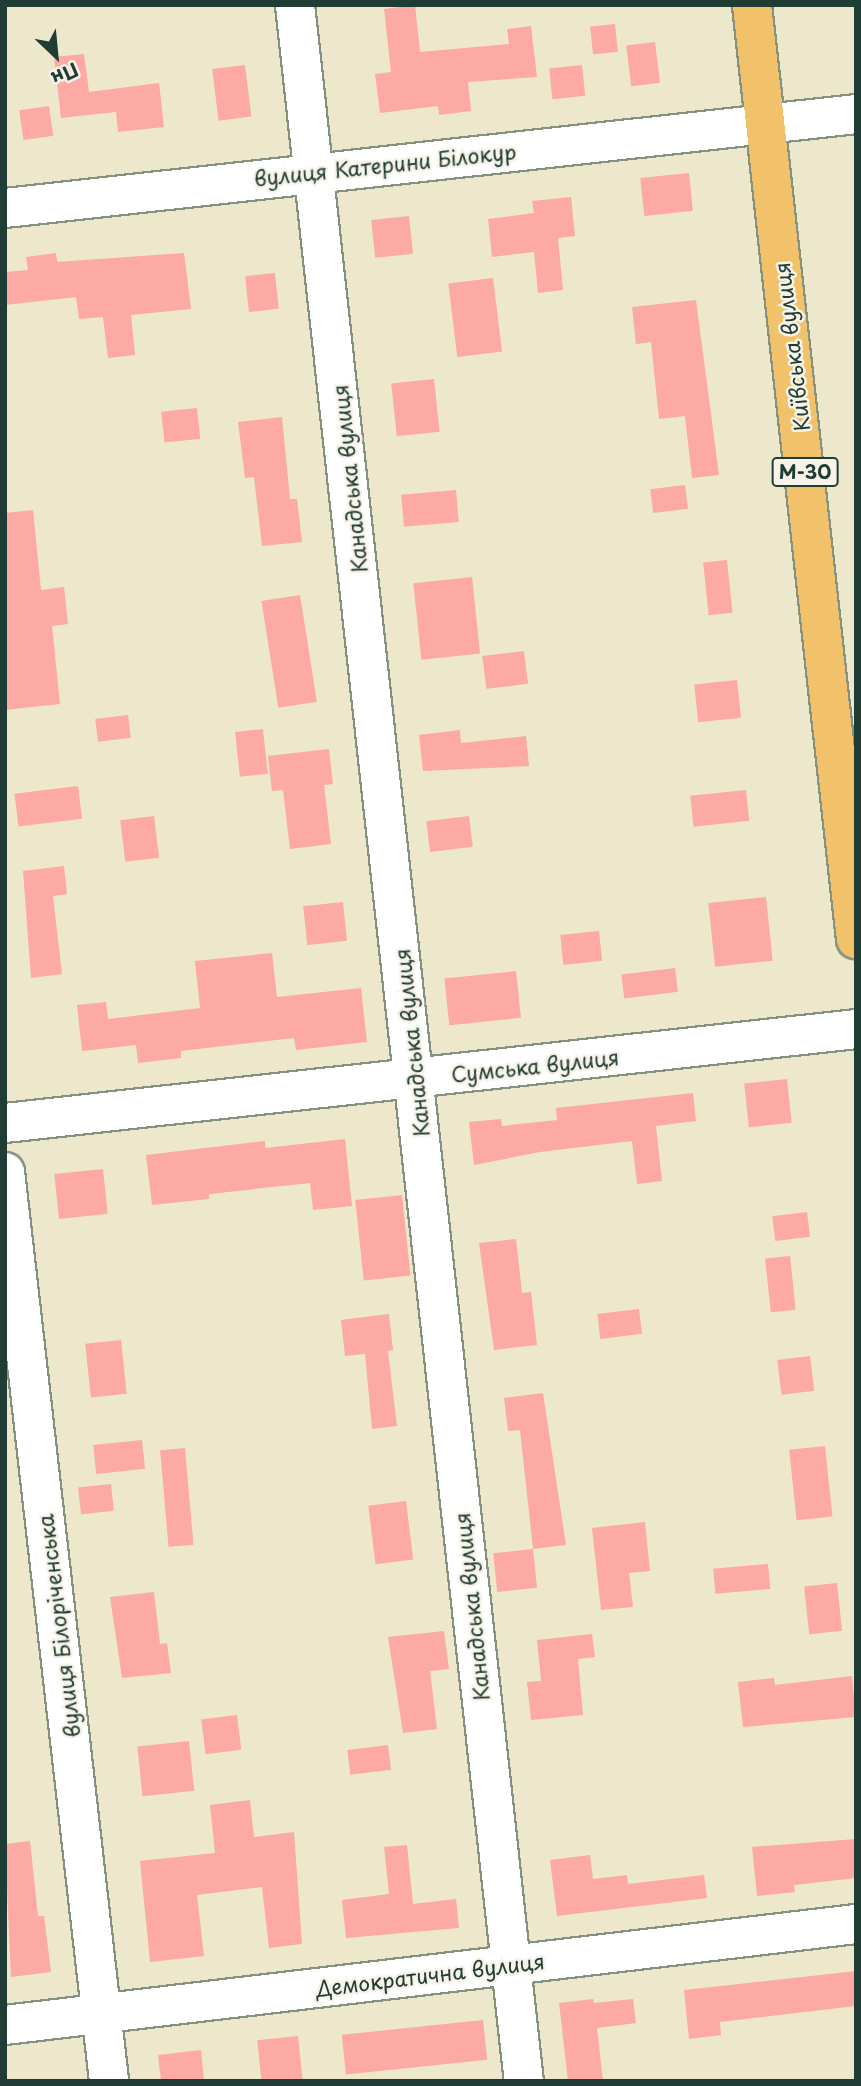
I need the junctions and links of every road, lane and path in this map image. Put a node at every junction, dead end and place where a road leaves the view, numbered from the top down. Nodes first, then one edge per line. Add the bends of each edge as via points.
1 (295, 5) edge
2 (751, 5) edge
3 (856, 114) edge
4 (765, 125) junction
5 (315, 171) junction
6 (5, 208) edge
7 (856, 939) edge
8 (856, 1028) edge
9 (415, 1078) junction
10 (5, 1124) edge
11 (5, 1172) edge
12 (856, 1924) edge
13 (510, 1965) junction
14 (103, 2013) junction
15 (5, 2025) edge
16 (109, 2081) edge
17 (524, 2081) edge

1 - 5 street, Канадська вулиця
2 - 4 highway, Київська вулиця / М-30
3 - 4 street, вулиця Катерини Білокур
4 - 5 street, вулиця Катерини Білокур
4 - 7 highway, Київська вулиця / М-30
5 - 6 street, вулиця Катерини Білокур
5 - 9 street, Канадська вулиця
8 - 9 street, Сумська вулиця
9 - 10 street, Сумська вулиця
9 - 13 street, Канадська вулиця
11 - 14 street, вулиця Білоріченська
12 - 13 street, Демократична вулиця
13 - 14 street, Демократична вулиця
13 - 17 street, Канадська вулиця
14 - 15 street, Демократична вулиця
14 - 16 street, вулиця Білоріченська

